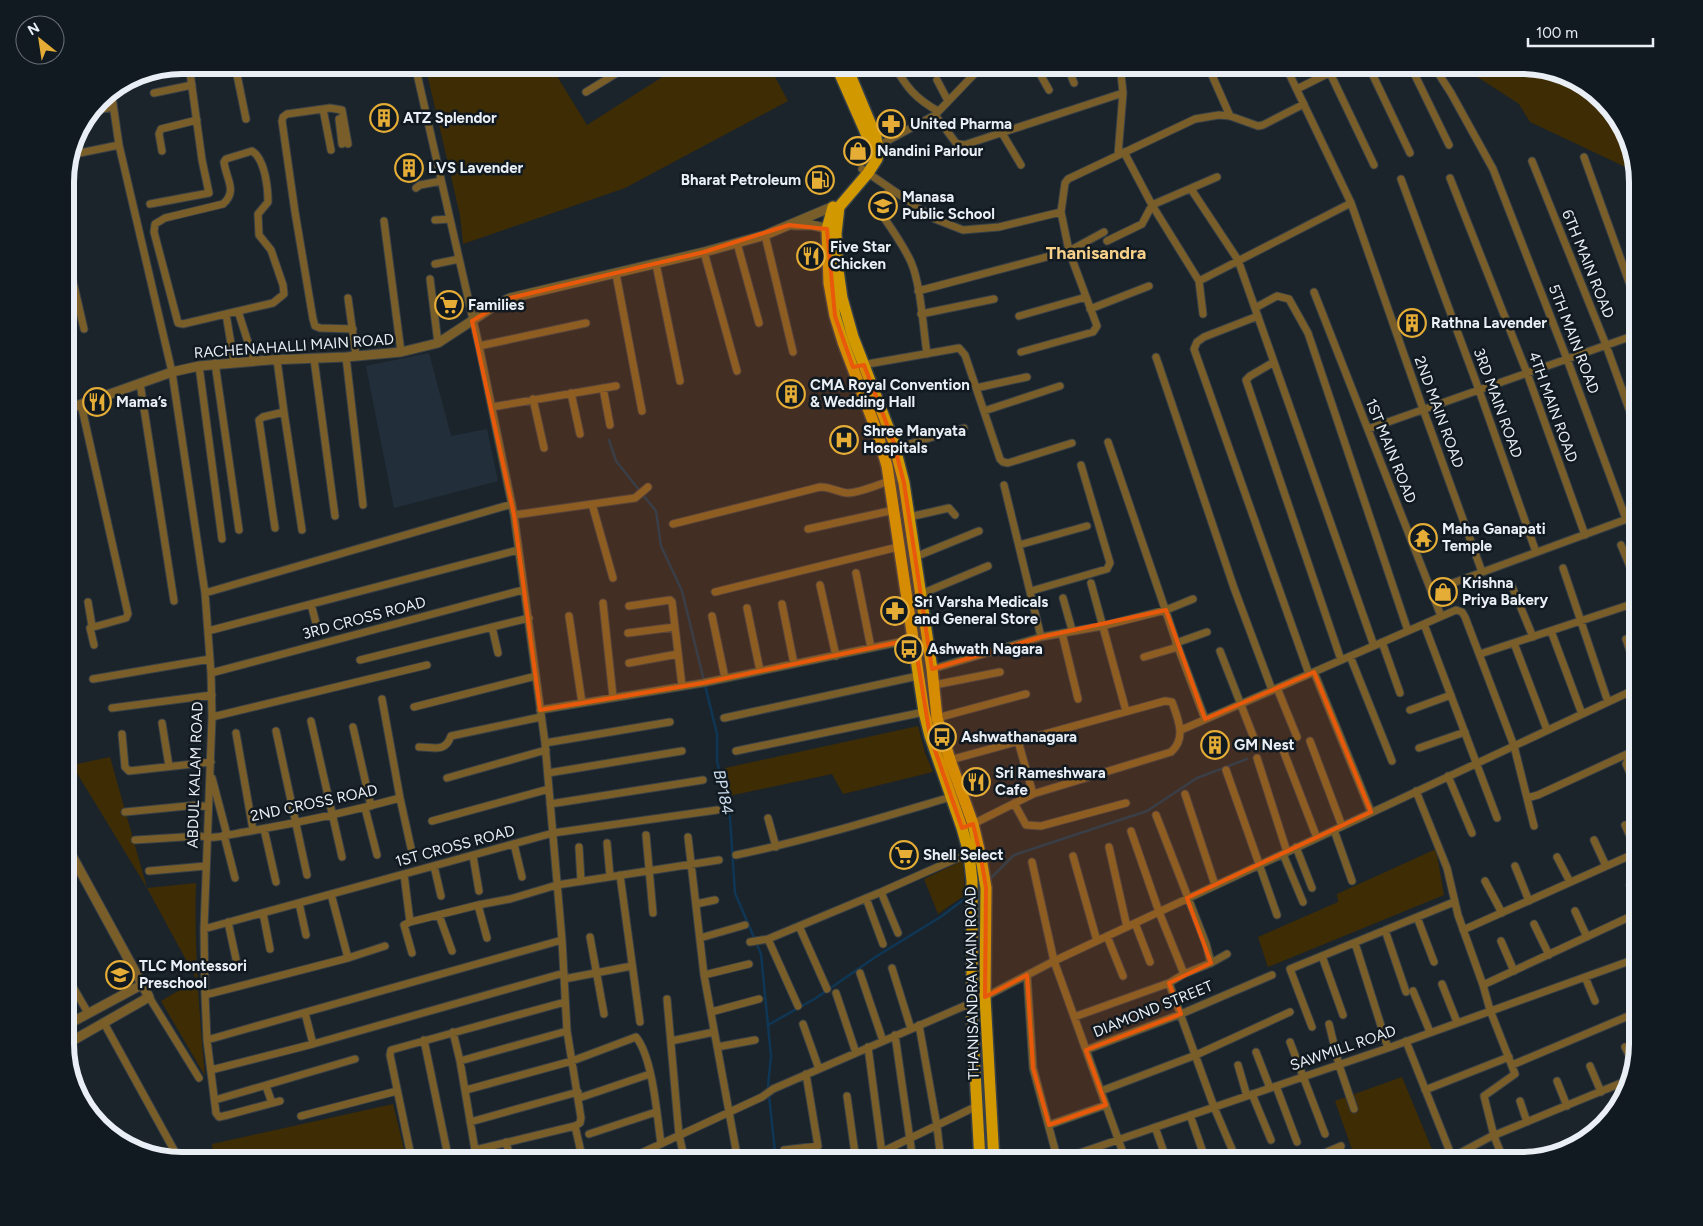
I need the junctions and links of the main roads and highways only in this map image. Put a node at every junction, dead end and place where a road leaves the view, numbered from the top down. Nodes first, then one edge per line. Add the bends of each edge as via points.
1 (840, 74) edge
2 (850, 74) edge
3 (874, 147) junction
4 (858, 366) junction
5 (980, 1152) edge
6 (994, 1152) edge

1 - 3 main road
2 - 3 main road via 876,137
3 - 4 main road, THANISANDRA MAIN ROAD via 877,159 837,207 832,230 842,298
4 - 5 main road, THANISANDRA MAIN ROAD via 889,481 924,712 969,853
4 - 6 main road, THANISANDRA MAIN ROAD via 895,448 904,483 937,718 973,824 981,858 986,888 985,997

